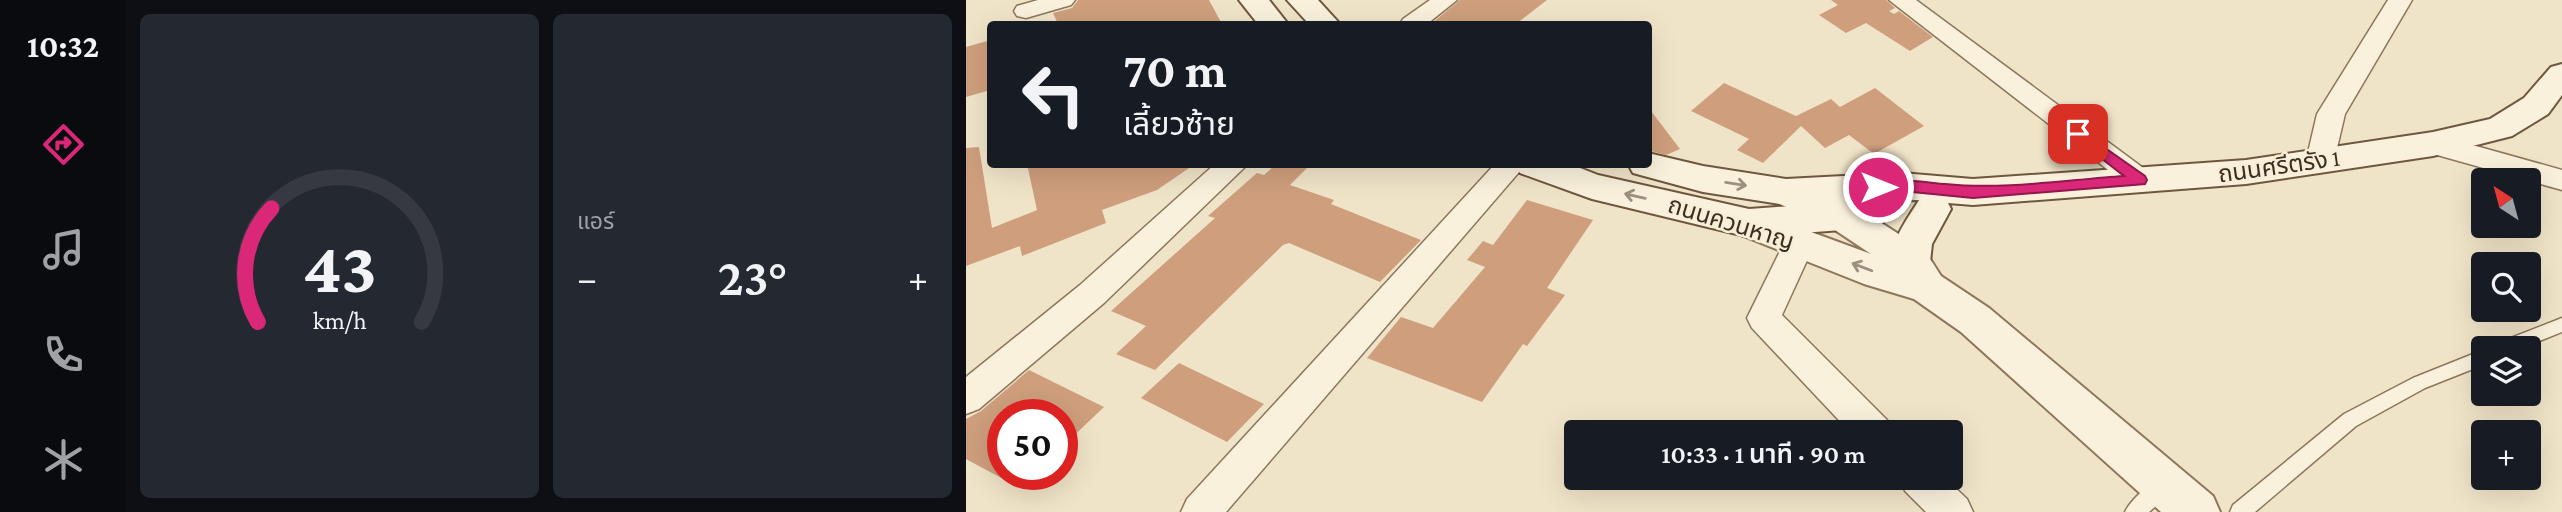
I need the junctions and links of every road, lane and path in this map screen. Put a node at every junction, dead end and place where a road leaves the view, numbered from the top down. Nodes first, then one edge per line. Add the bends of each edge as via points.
1 (1063, 0) edge
2 (1254, 0) edge
3 (1302, 0) edge
4 (1445, 0) edge
5 (2400, 0) edge
6 (1918, 4) edge
7 (1026, 10) dead end
8 (1271, 21) edge
9 (1322, 21) edge
10 (1416, 21) edge
11 (2562, 74) edge
12 (2433, 144) junction
13 (2320, 161) junction
14 (1652, 166) edge
15 (1230, 168) edge
16 (1508, 168) edge
17 (1543, 168) edge
18 (2140, 180) junction
19 (2562, 180) edge
20 (1786, 192) junction
21 (1973, 192) junction
22 (1933, 209) junction
23 (1842, 216) junction
24 (1749, 223) junction
25 (1799, 243) junction
26 (1919, 275) junction
27 (2562, 325) edge
28 (2534, 336) edge
29 (2471, 362) edge
30 (966, 398) edge
31 (1862, 420) edge
32 (1931, 490) edge
33 (2165, 503) edge
34 (1201, 512) edge
35 (1953, 512) edge
36 (2240, 512) edge

1 - 7 street
2 - 8 main road
3 - 9 main road
4 - 10 street
5 - 13 street via 2331,114
6 - 18 street
11 - 12 main road, ถนนศรีตรัง 1 via 2536,106 2501,128
12 - 13 main road, ถนนศรีตรัง 1
12 - 19 street
13 - 18 main road, ถนนศรีตรัง 1
14 -> 20 main road, ถนนควนหาญ
15 - 30 street via 1093,295
16 - 34 street
24 -> 17 main road, ถนนควนหาญ via 1592,186
18 - 21 main road, ถนนศรีตรัง 1
20 - 21 main road, ถนนศรีตรัง 1 via 1902,186
20 - 23 main road, ถนนควนหาญ
21 - 22 main road, ถนนศรีตรัง 1
22 - 23 main road, ถนนศรีตรัง 1
22 - 26 main road via 1913,244
23 - 24 main road, ถนนศรีตรัง 1
23 - 26 main road, ถนนควนหาญ
24 - 25 main road, ถนนควนหาญ
26 -> 25 main road, ถนนควนหาญ via 1878,273
25 - 31 street via 1764,318
26 - 33 main road, ถนนควนหาญ via 1975,320
27 - 28 lane
29 - 36 lane via 2350,420
32 - 35 street

